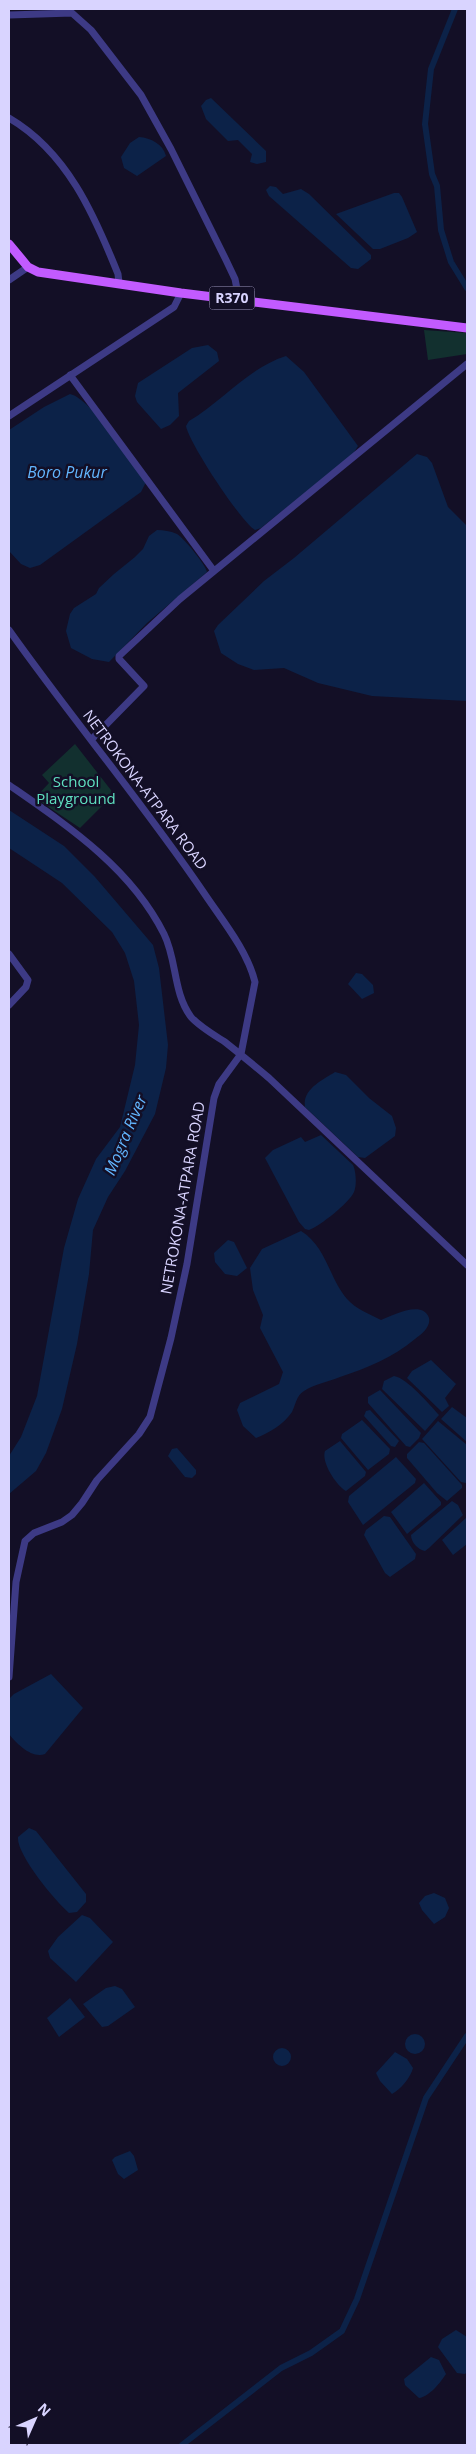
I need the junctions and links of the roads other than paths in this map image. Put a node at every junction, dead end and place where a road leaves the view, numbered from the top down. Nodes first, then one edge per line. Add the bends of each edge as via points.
1 (9, 15) edge
2 (9, 118) edge
3 (9, 244) edge
4 (28, 267) junction
5 (9, 280) edge
6 (119, 283) junction
7 (181, 293) junction
8 (239, 299) junction
9 (467, 328) edge
10 (467, 364) edge
11 (70, 375) junction
12 (9, 416) edge
13 (214, 571) junction
14 (9, 630) edge
15 (91, 740) junction
16 (9, 785) edge
17 (9, 954) edge
18 (9, 1005) edge
19 (241, 1054) junction
20 (467, 1265) edge
21 (9, 1677) edge

1 - 8 street via 72,12 91,30 141,95 171,149 228,264
2 - 6 street via 44,145 88,203
3 - 4 main road
4 - 5 street
4 - 6 main road, R370 via 38,272
6 - 7 main road, R370
7 - 8 main road, R370
7 - 11 street via 174,307
8 - 9 main road, R370
10 - 13 street
11 - 12 street
11 - 13 street
13 - 15 street via 119,656 144,686
14 - 15 street, NETROKONA-ATPARA ROAD
15 - 19 street, NETROKONA-ATPARA ROAD via 193,877 252,972 255,988
16 - 19 street via 88,842 130,885 164,935 181,1000 191,1016
17 - 18 street via 28,980 26,987
19 - 20 street
19 - 21 street, NETROKONA-ATPARA ROAD via 219,1084 214,1098 187,1264 150,1417 72,1515 34,1533 25,1541 16,1582

